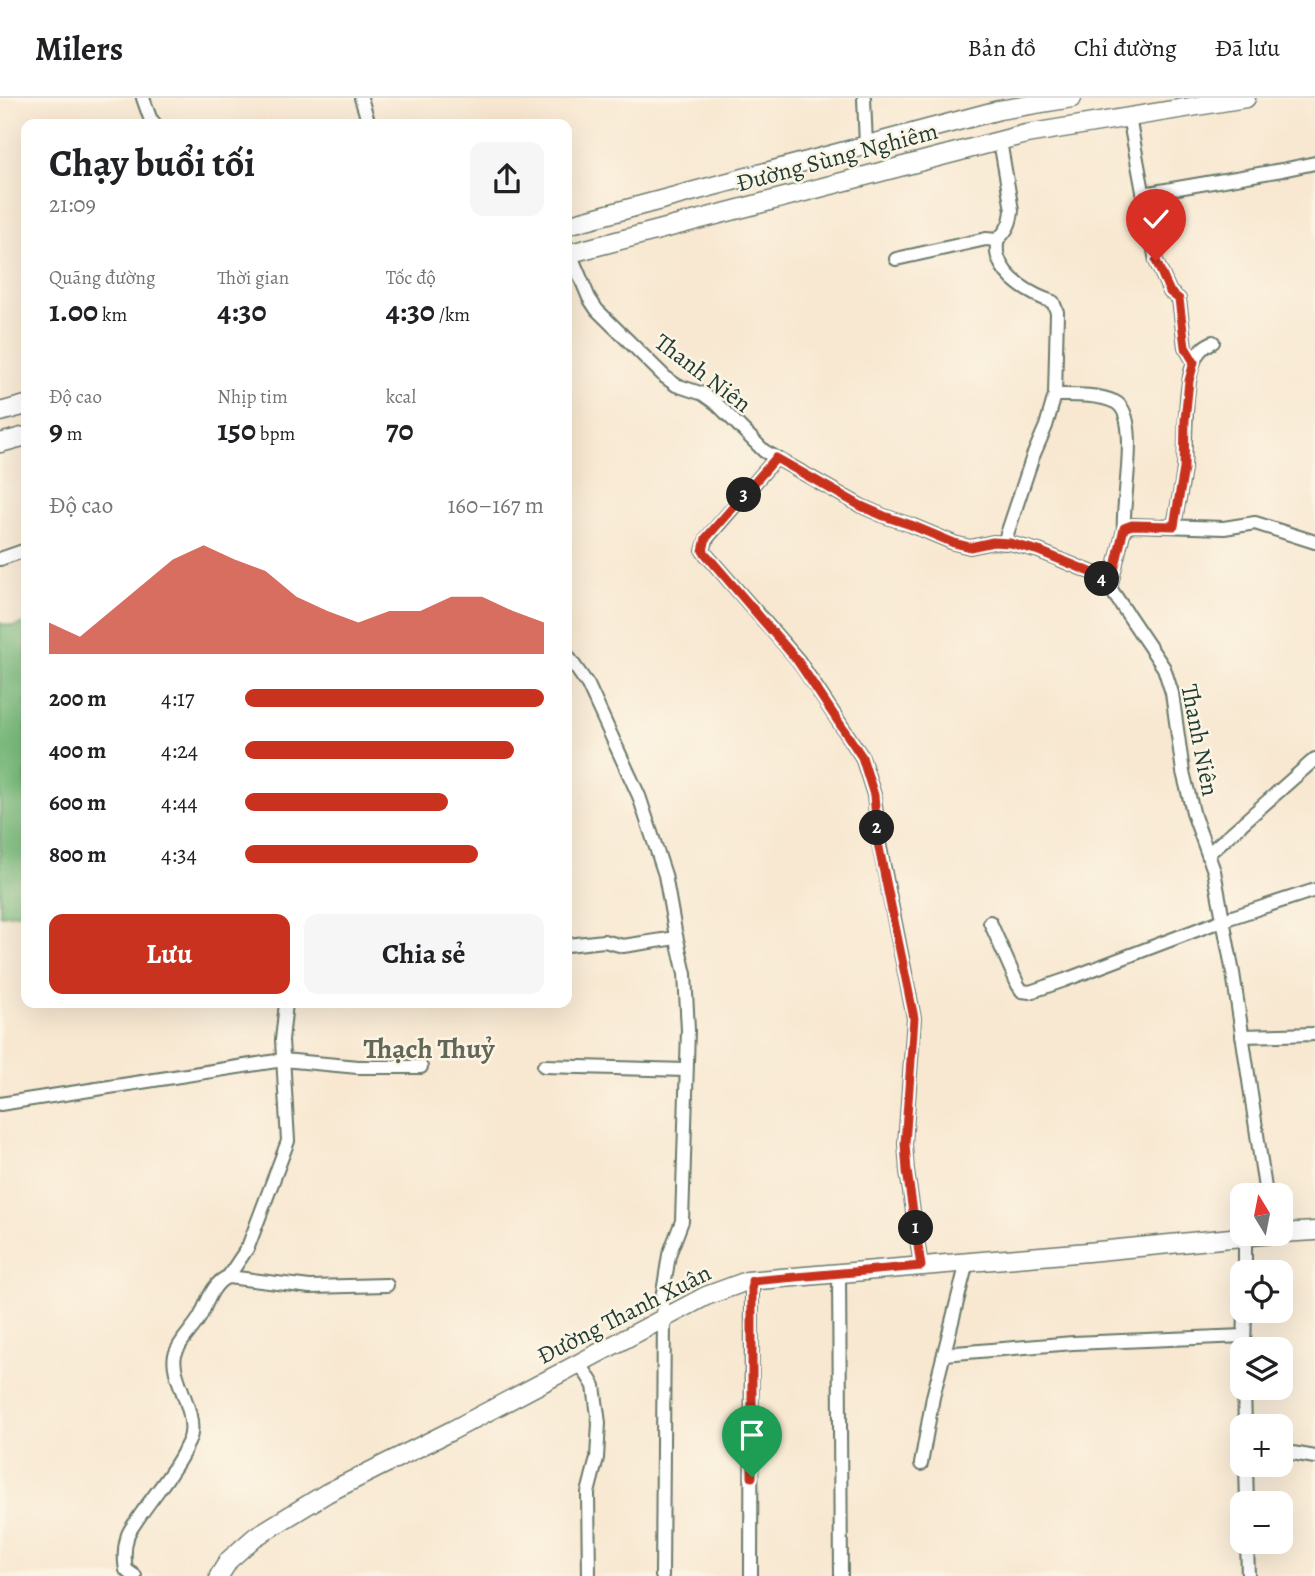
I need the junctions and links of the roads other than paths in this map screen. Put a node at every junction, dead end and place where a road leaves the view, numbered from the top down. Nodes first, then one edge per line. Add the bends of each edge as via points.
1 (143, 98) edge
2 (361, 98) edge
3 (864, 98) edge
4 (1072, 98) edge
5 (1246, 98) edge
6 (1017, 102) edge
7 (1129, 117) junction
8 (151, 119) edge
9 (367, 119) edge
10 (1000, 141) junction
11 (866, 145) junction
12 (1315, 163) edge
13 (1143, 194) junction
14 (572, 224) edge
15 (997, 240) junction
16 (572, 252) edge
17 (572, 260) edge
18 (896, 260) dead end
19 (1213, 342) dead end
20 (1194, 362) junction
21 (1055, 395) junction
22 (21, 406) edge
23 (0, 412) edge
24 (21, 437) edge
25 (0, 443) edge
26 (776, 458) junction
27 (1174, 526) junction
28 (1124, 528) junction
29 (1315, 542) edge
30 (1004, 543) junction
31 (21, 552) edge
32 (0, 559) edge
33 (1110, 588) junction
34 (572, 662) edge
35 (1315, 759) edge
36 (1208, 854) junction
37 (1315, 890) edge
38 (1223, 920) junction
39 (990, 922) dead end
40 (676, 938) junction
41 (572, 944) edge
42 (285, 1008) edge
43 (1315, 1034) edge
44 (1242, 1036) junction
45 (283, 1060) junction
46 (544, 1066) dead end
47 (421, 1067) dead end
48 (686, 1070) junction
49 (0, 1104) edge
50 (1264, 1183) edge
51 (1315, 1231) edge
52 (1293, 1232) edge
53 (1230, 1238) edge
54 (967, 1262) junction
55 (921, 1266) junction
56 (839, 1273) junction
57 (228, 1277) junction
58 (752, 1281) junction
59 (387, 1285) dead end
60 (664, 1317) junction
61 (1230, 1342) edge
62 (944, 1354) junction
63 (579, 1362) junction
64 (1293, 1453) edge
65 (1315, 1457) edge
66 (921, 1464) dead end
67 (1247, 1554) edge
68 (751, 1575) edge
69 (135, 1576) edge
70 (219, 1576) edge
71 (589, 1576) edge
72 (662, 1576) edge
73 (841, 1576) edge
74 (1248, 1576) edge

1 - 8 street
2 - 9 street
3 - 11 street
4 - 6 street, Đường Sùng Nghiêm
5 - 7 street, Đường Sùng Nghiêm
6 - 11 street, Đường Sùng Nghiêm
7 - 10 street, Đường Sùng Nghiêm
7 - 13 street
10 - 15 street via 1012,210 1006,232
10 - 16 street, Đường Sùng Nghiêm
11 - 14 street, Đường Sùng Nghiêm
12 - 13 street
13 - 20 street via 1156,261 1170,292 1179,299 1185,347
15 - 18 street
15 - 21 street via 997,255 1005,271 1020,285 1053,302 1057,312
17 - 26 street, Thanh Niên via 589,298 607,321 665,377 717,404
19 - 20 street
20 - 27 street
21 - 28 street via 1089,396 1116,402 1123,410 1130,458
21 - 30 street
22 - 23 street
24 - 25 street
26 - 30 street, Thanh Niên via 861,506 954,543 970,547
26 - 55 street via 706,538 703,551 797,660 865,765 914,1018 905,1144
27 - 28 street
27 - 29 street via 1224,528 1255,523
28 - 33 street
30 - 33 street, Thanh Niên via 1051,555 1098,575
31 - 32 street
33 - 36 street, Thanh Niên via 1164,668 1183,772
34 - 40 street via 588,685 639,796 665,875
35 - 36 street
36 - 38 street, Thanh Niên
37 - 38 street
38 - 39 street via 1030,992 1018,985
38 - 44 street, Thanh Niên
40 - 41 street via 624,946 604,941
40 - 48 street via 685,974
42 - 45 street
43 - 44 street
44 - 50 street, Thanh Niên
45 - 47 street
45 - 49 street
45 - 57 street via 288,1141 248,1247
46 - 48 street
48 - 60 street via 682,1221 667,1266
51 - 52 street
53 - 54 street, Đường Thanh Xuân
54 - 55 street, Đường Thanh Xuân
54 - 62 street
55 - 56 street, Đường Thanh Xuân
56 - 58 street, Đường Thanh Xuân
56 - 73 street
57 - 59 street via 310,1287
57 - 69 street via 216,1286 174,1357 191,1434 127,1536 126,1570
58 - 60 street, Đường Thanh Xuân via 706,1296
58 - 68 street
60 - 63 street, Đường Thanh Xuân
60 - 72 street
61 - 62 street via 1073,1343
62 - 66 street
63 - 70 street, Đường Thanh Xuân via 327,1493 256,1536 229,1560
63 - 71 street via 594,1386 599,1423 588,1493
64 - 65 street
67 - 74 street

